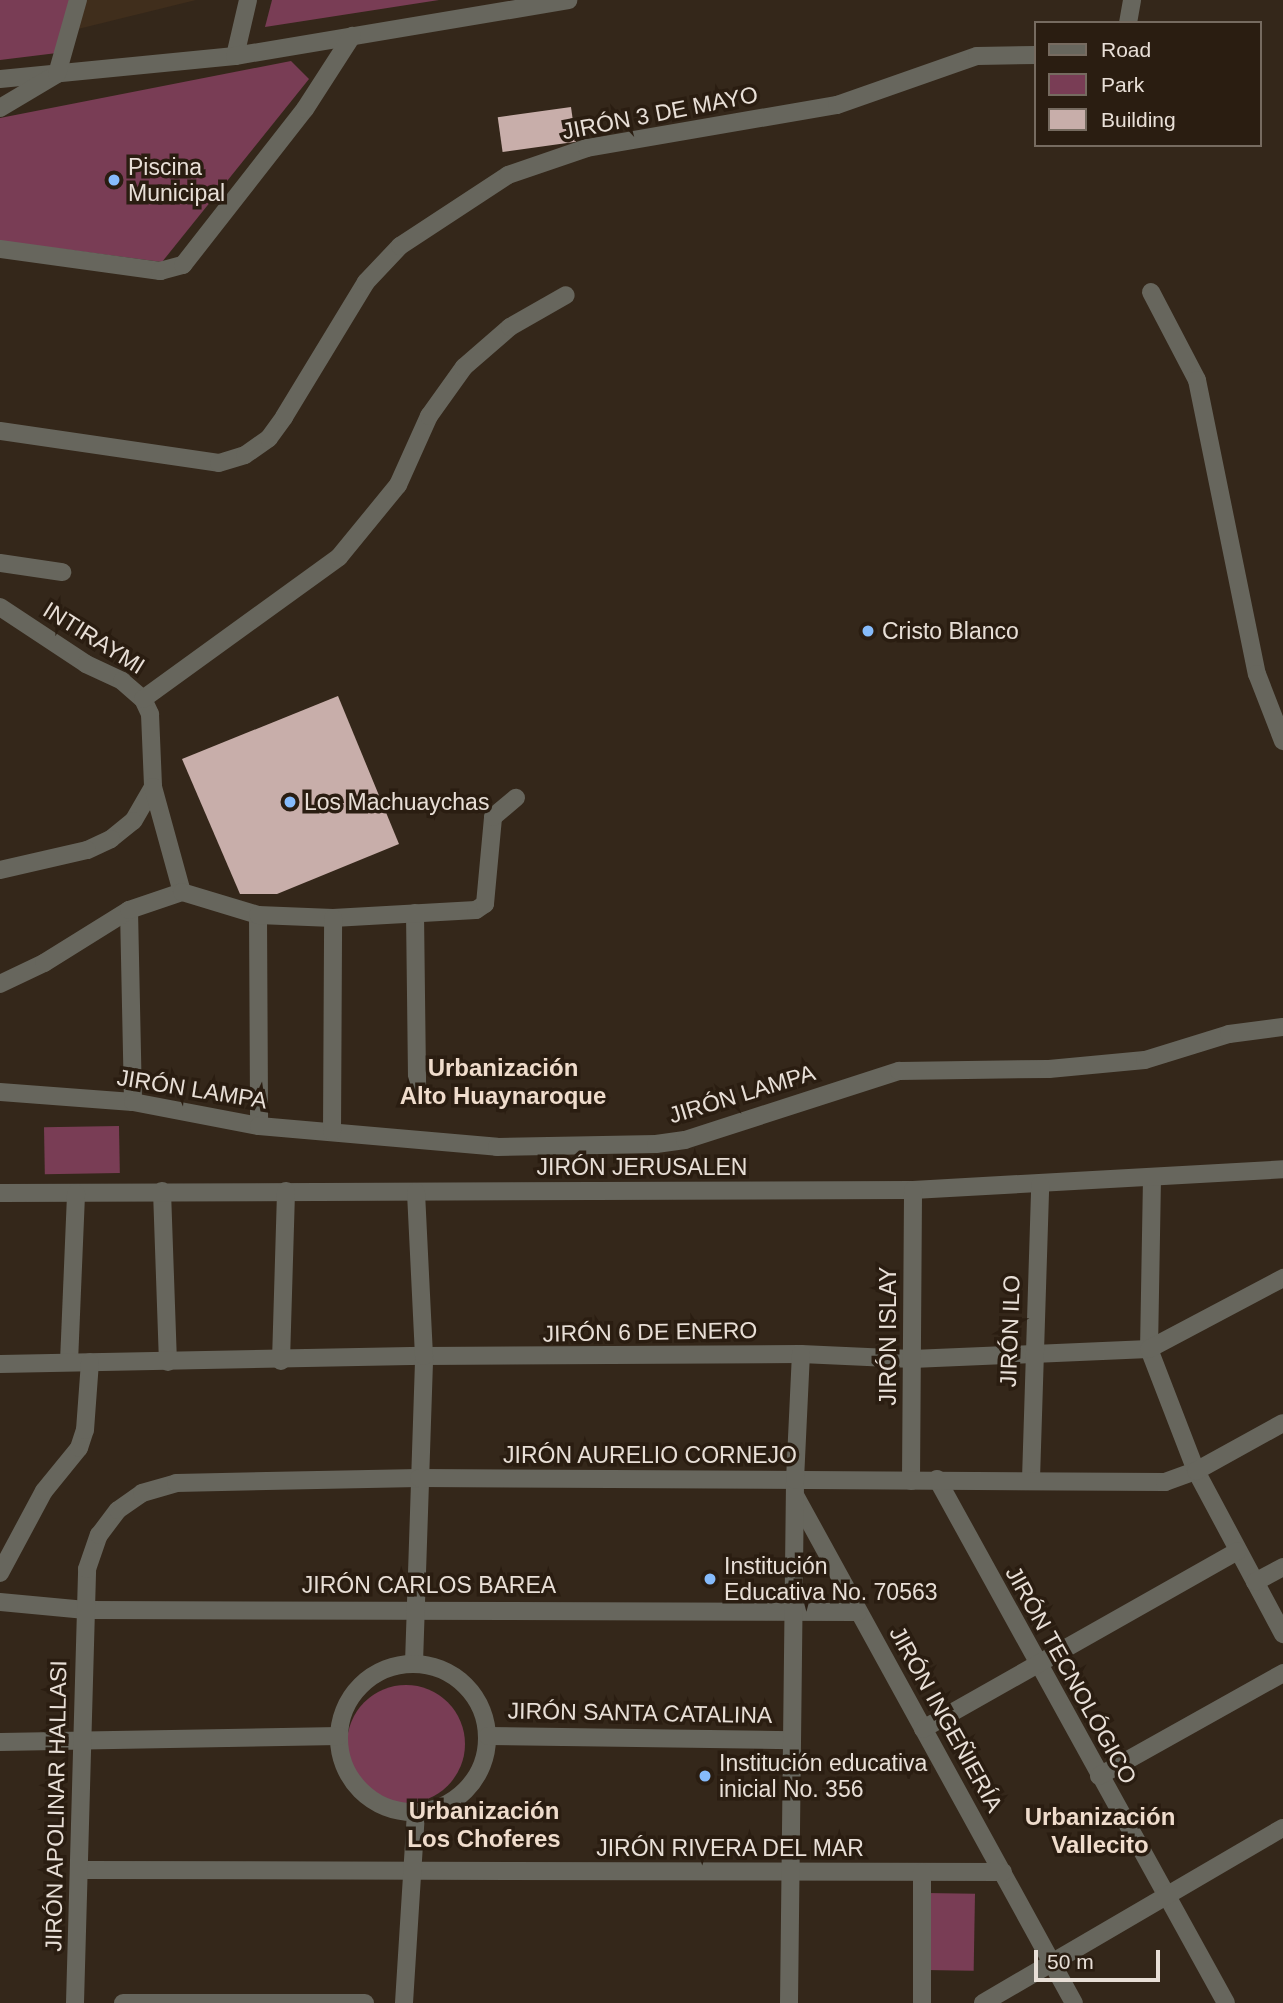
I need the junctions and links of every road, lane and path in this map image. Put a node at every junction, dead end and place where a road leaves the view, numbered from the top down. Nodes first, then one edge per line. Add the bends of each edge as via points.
1 (78, 0) edge
2 (248, 0) edge
3 (568, 0) edge
4 (1132, 0) edge
5 (1128, 21) edge
6 (352, 36) junction
7 (1034, 55) edge
8 (235, 56) junction
9 (57, 74) junction
10 (0, 79) edge
11 (0, 108) edge
12 (0, 249) edge
13 (1151, 292) dead end
14 (566, 295) dead end
15 (0, 431) edge
16 (0, 563) edge
17 (61, 572) dead end
18 (0, 607) edge
19 (143, 699) junction
20 (1283, 741) edge
21 (153, 786) junction
22 (516, 798) dead end
23 (0, 870) edge
24 (182, 892) junction
25 (129, 910) junction
26 (415, 913) junction
27 (258, 915) junction
28 (333, 918) junction
29 (0, 984) edge
30 (1283, 1027) edge
31 (417, 1087) dead end
32 (0, 1092) edge
33 (133, 1102) junction
34 (259, 1126) junction
35 (331, 1132) junction
36 (1283, 1169) edge
37 (1152, 1178) junction
38 (1040, 1185) junction
39 (163, 1191) junction
40 (286, 1191) junction
41 (913, 1191) junction
42 (416, 1192) junction
43 (0, 1193) edge
44 (76, 1193) junction
45 (1283, 1278) edge
46 (1149, 1349) junction
47 (801, 1354) junction
48 (424, 1356) junction
49 (1032, 1356) junction
50 (912, 1359) junction
51 (281, 1361) junction
52 (69, 1362) junction
53 (90, 1362) junction
54 (168, 1362) junction
55 (0, 1364) edge
56 (1283, 1423) edge
57 (1196, 1471) junction
58 (419, 1478) junction
59 (937, 1479) junction
60 (1031, 1479) junction
61 (911, 1481) junction
62 (795, 1488) junction
63 (1237, 1551) junction
64 (1283, 1567) edge
65 (0, 1573) edge
66 (1255, 1582) junction
67 (0, 1602) edge
68 (416, 1610) junction
69 (795, 1610) junction
70 (86, 1611) junction
71 (858, 1612) junction
72 (1283, 1634) edge
73 (414, 1663) junction
74 (1037, 1665) junction
75 (1283, 1673) edge
76 (923, 1729) junction
77 (339, 1736) junction
78 (488, 1736) junction
79 (79, 1740) junction
80 (792, 1740) junction
81 (0, 1742) edge
82 (1099, 1776) junction
83 (416, 1812) junction
84 (1283, 1828) edge
85 (79, 1870) junction
86 (410, 1871) junction
87 (922, 1872) junction
88 (1003, 1872) junction
89 (790, 1873) junction
90 (1164, 1894) junction
91 (1051, 1962) junction
92 (75, 2003) edge
93 (123, 2003) edge
94 (365, 2003) edge
95 (404, 2003) edge
96 (789, 2003) edge
97 (922, 2003) edge
98 (983, 2003) edge
99 (1074, 2003) edge
100 (1226, 2003) edge

1 - 9 street
2 - 8 street
3 - 6 street
4 - 5 street
6 - 8 street
6 - 12 street via 305,109 183,265 160,271
7 - 15 street, JIRÓN 3 DE MAYO via 977,56 837,105 587,148 508,175 400,246 366,282 284,417 269,438 245,455 219,463
8 - 9 street
9 - 10 street
9 - 11 street
13 - 20 street via 1185,350 1196,380 1257,674
14 - 19 street via 510,327 464,367 429,416 398,485 339,557
16 - 17 street
18 - 19 street, INTIRAYMI via 86,664 122,681
19 - 21 street, INTIRAYMI via 150,714
21 - 23 street via 133,821 111,839
21 - 24 street, INTIRAYMI
22 - 26 street via 493,817 485,904 476,910
24 - 25 street
24 - 27 street
25 - 29 street via 44,963
25 - 33 street
26 - 28 street
26 - 31 street
27 - 28 street
27 - 34 street
28 - 35 street
30 - 35 street, JIRÓN LAMPA via 1229,1034 1145,1060 1049,1069 900,1071 666,1142 498,1147
32 - 33 street, JIRÓN LAMPA
33 - 34 street, JIRÓN LAMPA
34 - 35 street, JIRÓN LAMPA
36 - 37 street, JIRÓN JERUSALEN
37 - 38 street, JIRÓN JERUSALEN
37 - 46 street
38 - 41 street, JIRÓN JERUSALEN
38 - 49 street, JIRÓN ILO
39 - 40 street, JIRÓN JERUSALEN
39 - 44 street, JIRÓN JERUSALEN
39 - 54 street
40 - 42 street, JIRÓN JERUSALEN
40 - 51 street
41 - 42 street, JIRÓN JERUSALEN
41 - 50 street, JIRÓN ISLAY
42 - 48 street
43 - 44 street, JIRÓN JERUSALEN
44 - 52 street
45 - 46 street, JIRÓN 6 DE ENERO
46 - 49 street, JIRÓN 6 DE ENERO
46 - 57 street
47 - 48 street, JIRÓN 6 DE ENERO
47 - 50 street, JIRÓN 6 DE ENERO
47 - 62 street
48 - 51 street, JIRÓN 6 DE ENERO
48 - 58 street
49 - 50 street, JIRÓN 6 DE ENERO
49 - 60 street, JIRÓN ILO
50 - 61 street, JIRÓN ISLAY
51 - 54 street, JIRÓN 6 DE ENERO
52 - 53 street, JIRÓN 6 DE ENERO
52 - 55 street, JIRÓN 6 DE ENERO
53 - 54 street, JIRÓN 6 DE ENERO
53 - 65 street via 85,1430 79,1448 44,1492
56 - 57 street, JIRÓN AURELIO CORNEJO
57 - 60 street, JIRÓN AURELIO CORNEJO via 1165,1482
57 - 63 street
58 - 62 street, JIRÓN AURELIO CORNEJO
58 - 68 street
58 - 70 street, JIRÓN AURELIO CORNEJO via 176,1483 142,1493 118,1510 99,1535 88,1569
59 - 60 street, JIRÓN AURELIO CORNEJO
59 - 61 street, JIRÓN AURELIO CORNEJO
59 - 74 street, JIRÓN TECNOLÓGICO
61 - 62 street, JIRÓN AURELIO CORNEJO
62 - 69 street
62 - 71 street, JIRÓN INGEÑIERÍA
63 - 66 street
63 - 74 street
64 - 66 street
66 - 72 street
67 - 70 street, JIRÓN CARLOS BAREA
68 - 69 street, JIRÓN CARLOS BAREA
68 - 70 street, JIRÓN CARLOS BAREA
68 - 73 street
69 - 71 street, JIRÓN CARLOS BAREA
69 - 80 street
70 - 79 street, JIRÓN APOLINAR HALLASI
71 - 76 street, JIRÓN INGEÑIERÍA
73 - 77 street via 386,1668 362,1684 345,1708
73 - 78 street via 442,1670 465,1685 481,1708
74 - 76 street
74 - 82 street, JIRÓN TECNOLÓGICO
75 - 82 street
76 - 88 street, JIRÓN INGEÑIERÍA
77 - 79 street
77 - 83 street via 342,1760 370,1799 392,1809
78 - 80 street, JIRÓN SANTA CATALINA
78 - 83 street via 483,1764 468,1789 444,1806
79 - 81 street
79 - 85 street, JIRÓN APOLINAR HALLASI
80 - 89 street
82 - 90 street, JIRÓN TECNOLÓGICO
83 - 86 street
84 - 90 street
85 - 86 street, JIRÓN RIVERA DEL MAR
85 - 92 street, JIRÓN APOLINAR HALLASI
86 - 89 street, JIRÓN RIVERA DEL MAR
86 - 95 street
87 - 88 street, JIRÓN RIVERA DEL MAR
87 - 89 street, JIRÓN RIVERA DEL MAR
87 - 97 street
88 - 91 street, JIRÓN INGEÑIERÍA
89 - 96 street
90 - 91 street
90 - 100 street, JIRÓN TECNOLÓGICO
91 - 98 street
91 - 99 street, JIRÓN INGEÑIERÍA
93 - 94 street

